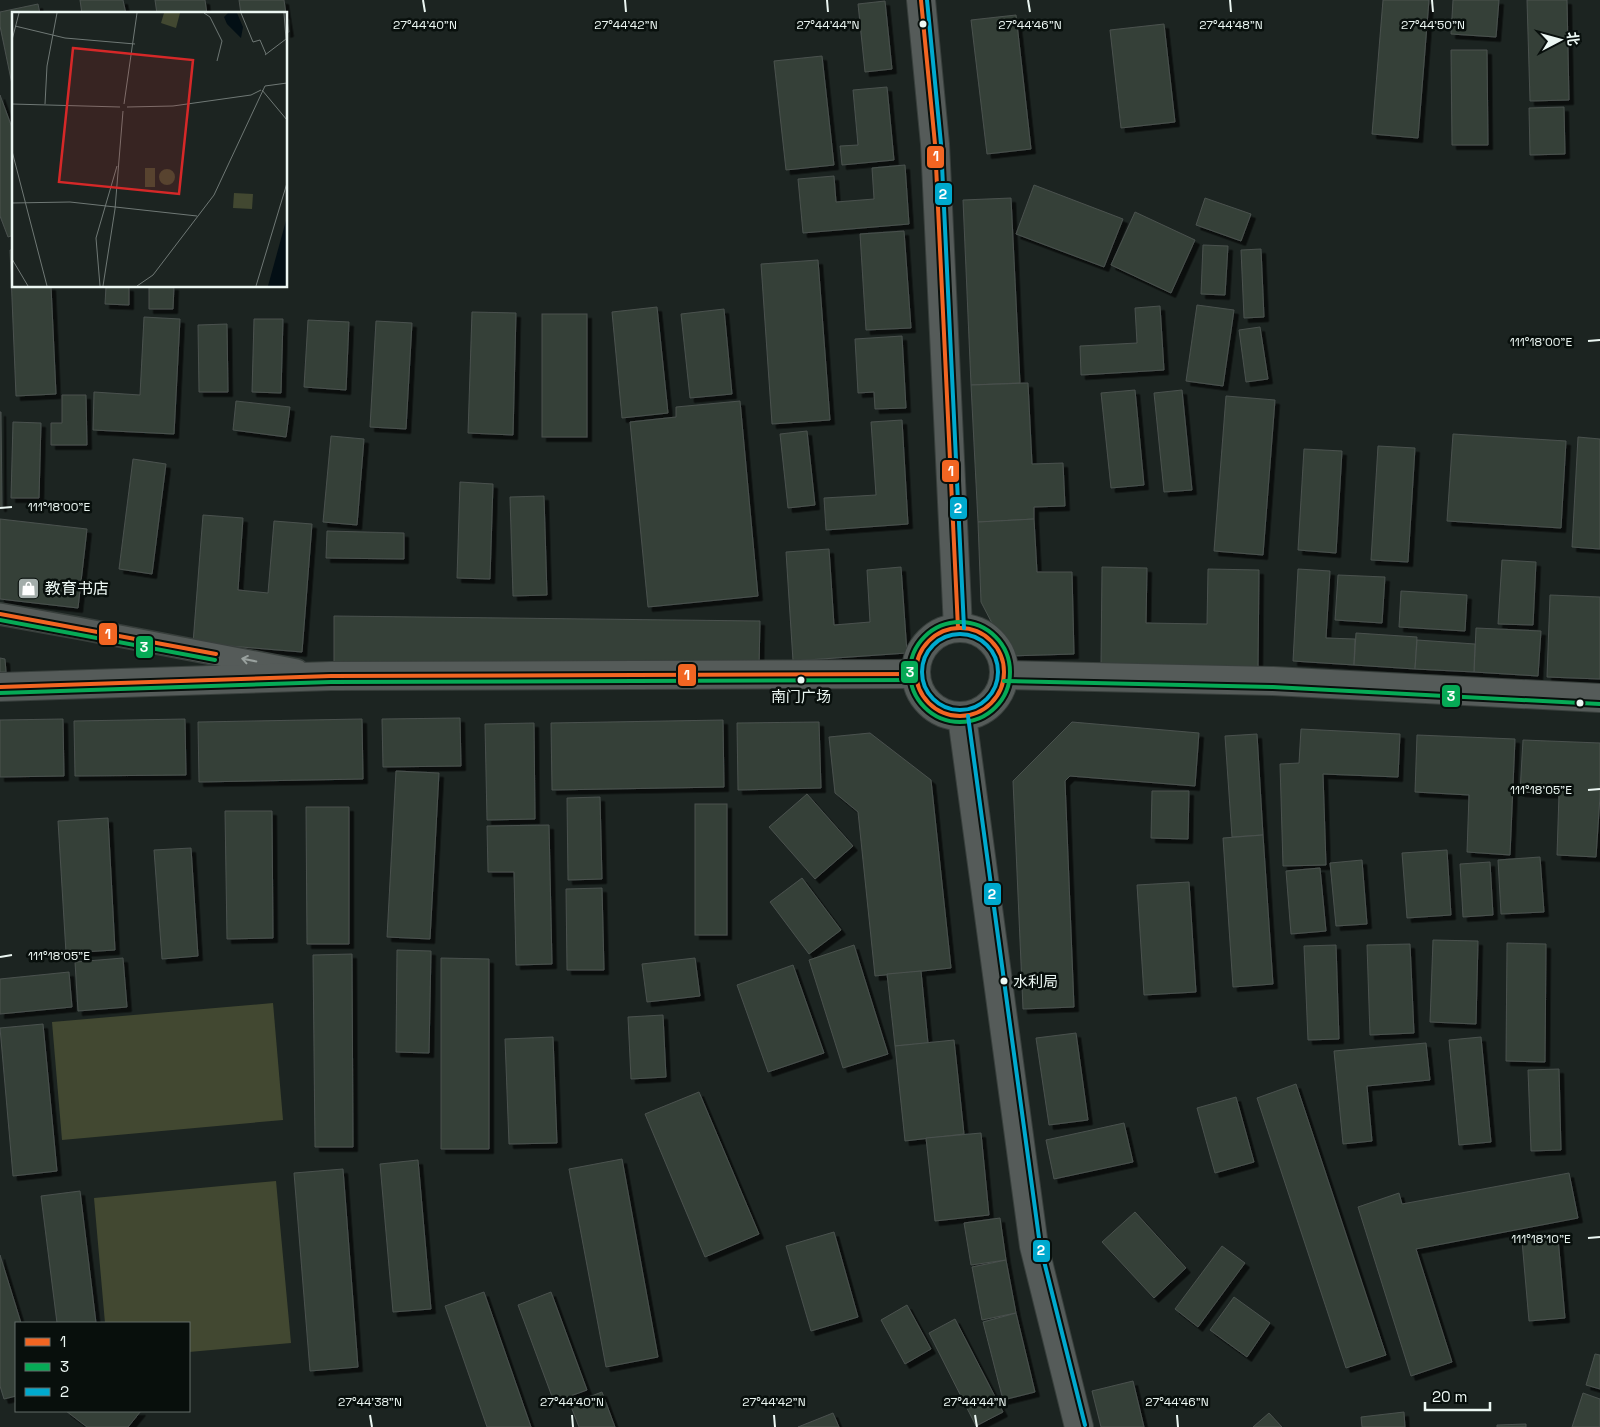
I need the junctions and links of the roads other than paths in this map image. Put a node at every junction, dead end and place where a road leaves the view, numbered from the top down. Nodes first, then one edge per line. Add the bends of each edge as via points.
1 (921, 0) edge
2 (0, 614) edge
3 (958, 628) junction
4 (916, 674) junction
5 (1004, 675) junction
6 (331, 676) junction
7 (0, 687) edge
8 (1600, 698) edge
9 (962, 716) junction
10 (1078, 1427) edge

1 - 3 street via 935,144
6 -> 2 street
3 - 4 street via 938,634 927,643 919,655
3 - 5 street via 979,632 991,640 1000,652
4 - 6 street
4 - 9 street via 924,697 934,708
5 - 8 street via 1272,681
5 - 9 street via 998,695 989,706
6 - 7 street
9 - 10 street via 1034,1246

